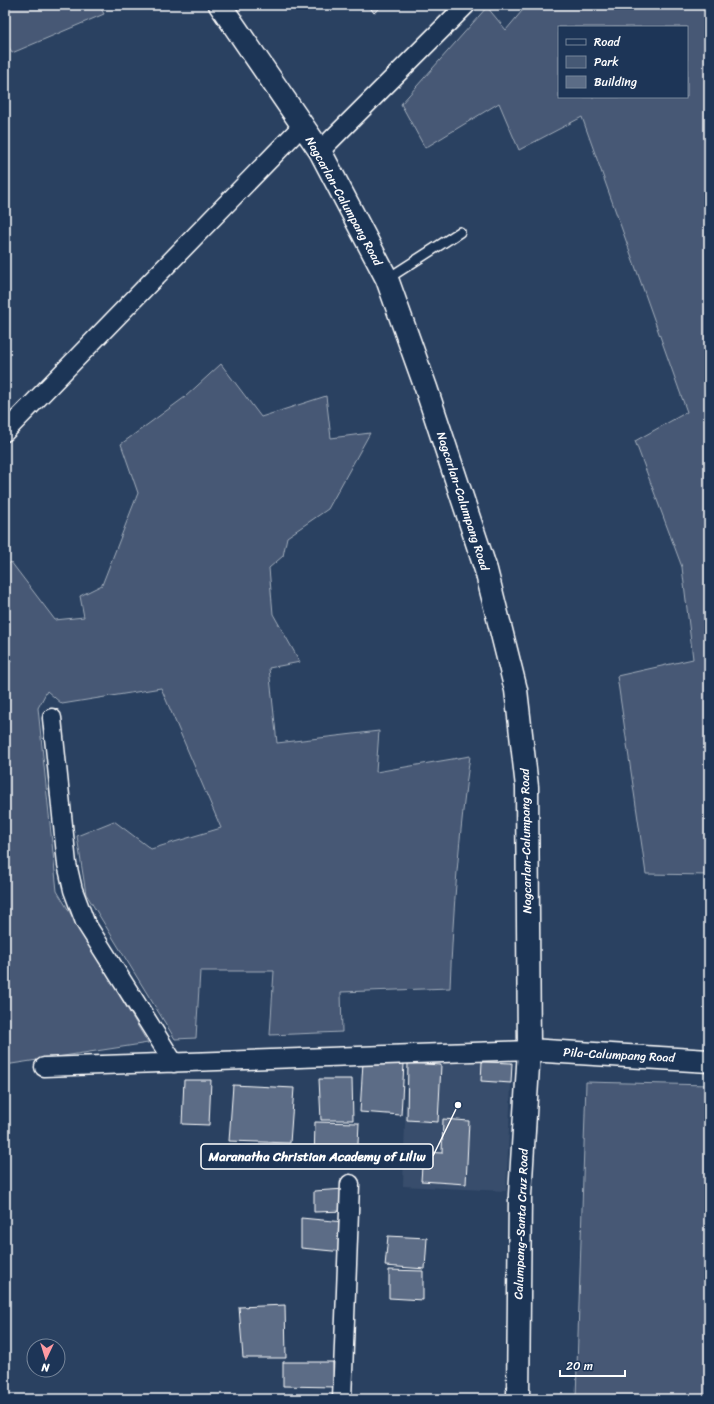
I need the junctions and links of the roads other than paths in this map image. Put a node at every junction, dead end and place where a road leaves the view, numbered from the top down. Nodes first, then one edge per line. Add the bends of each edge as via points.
1 (220, 5) edge
2 (466, 5) edge
3 (302, 126) junction
4 (320, 151) junction
5 (460, 232) dead end
6 (386, 279) junction
7 (5, 432) edge
8 (52, 718) dead end
9 (528, 1050) junction
10 (709, 1061) edge
11 (174, 1062) junction
12 (44, 1068) dead end
13 (350, 1184) dead end
14 (342, 1399) edge
15 (518, 1399) edge

1 - 3 main road, Nagcarlan-Calumpang Road
2 - 4 street
3 - 4 main road, Nagcarlan-Calumpang Road
3 - 7 street
4 - 6 main road, Nagcarlan-Calumpang Road
5 - 6 lane
6 - 9 main road, Nagcarlan-Calumpang Road via 426,388 486,570 516,690 527,787
8 - 11 street via 72,890 85,922
9 - 10 main road, Pila-Calumpang Road
9 - 11 street
9 - 15 main road, Calumpang-Santa Cruz Road via 520,1195
11 - 12 street
13 - 14 street

